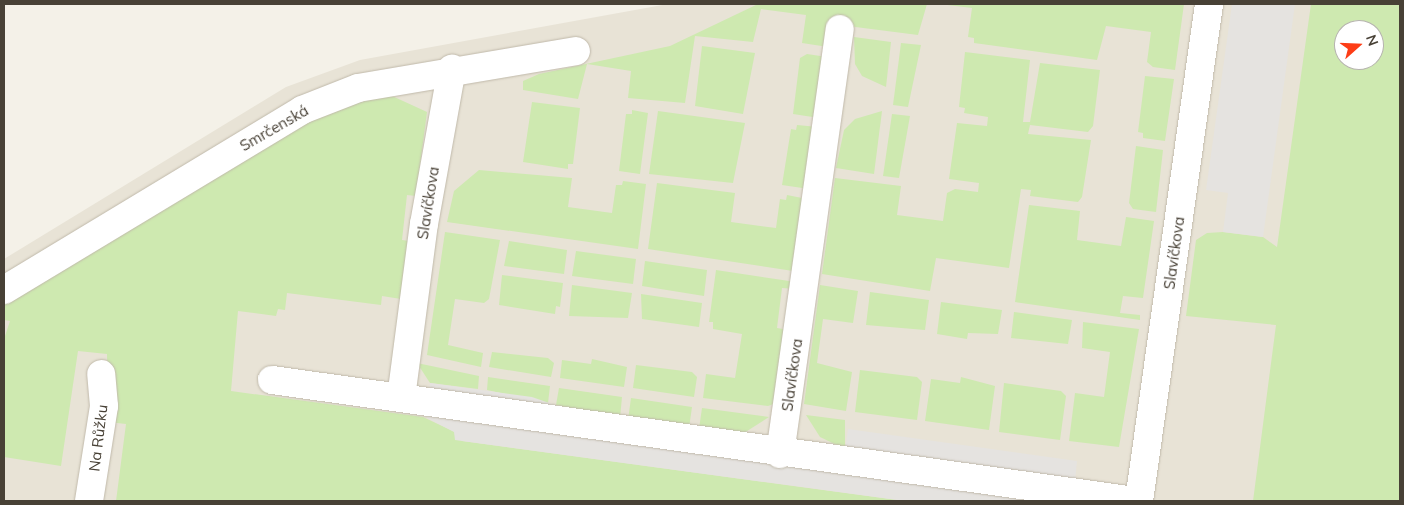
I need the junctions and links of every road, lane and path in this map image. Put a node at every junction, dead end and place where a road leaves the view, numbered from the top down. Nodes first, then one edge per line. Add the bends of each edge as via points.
1 (1209, 4) edge
2 (840, 29) dead end
3 (576, 51) dead end
4 (452, 69) junction
5 (4, 290) edge
6 (101, 374) dead end
7 (272, 380) dead end
8 (401, 398) junction
9 (780, 454) junction
10 (89, 501) edge
11 (1137, 501) edge

1 - 11 street, Slavíčkova
2 - 9 street, Slavíčkova
3 - 4 street, Smrčenská
4 - 5 street, Smrčenská via 358,88 302,110
4 - 8 street, Slavíčkova via 424,224
6 - 10 street, Na Růžku via 104,406
7 - 8 street, Slavíčkova
8 - 9 street, Slavíčkova
9 - 11 street, Slavíčkova

